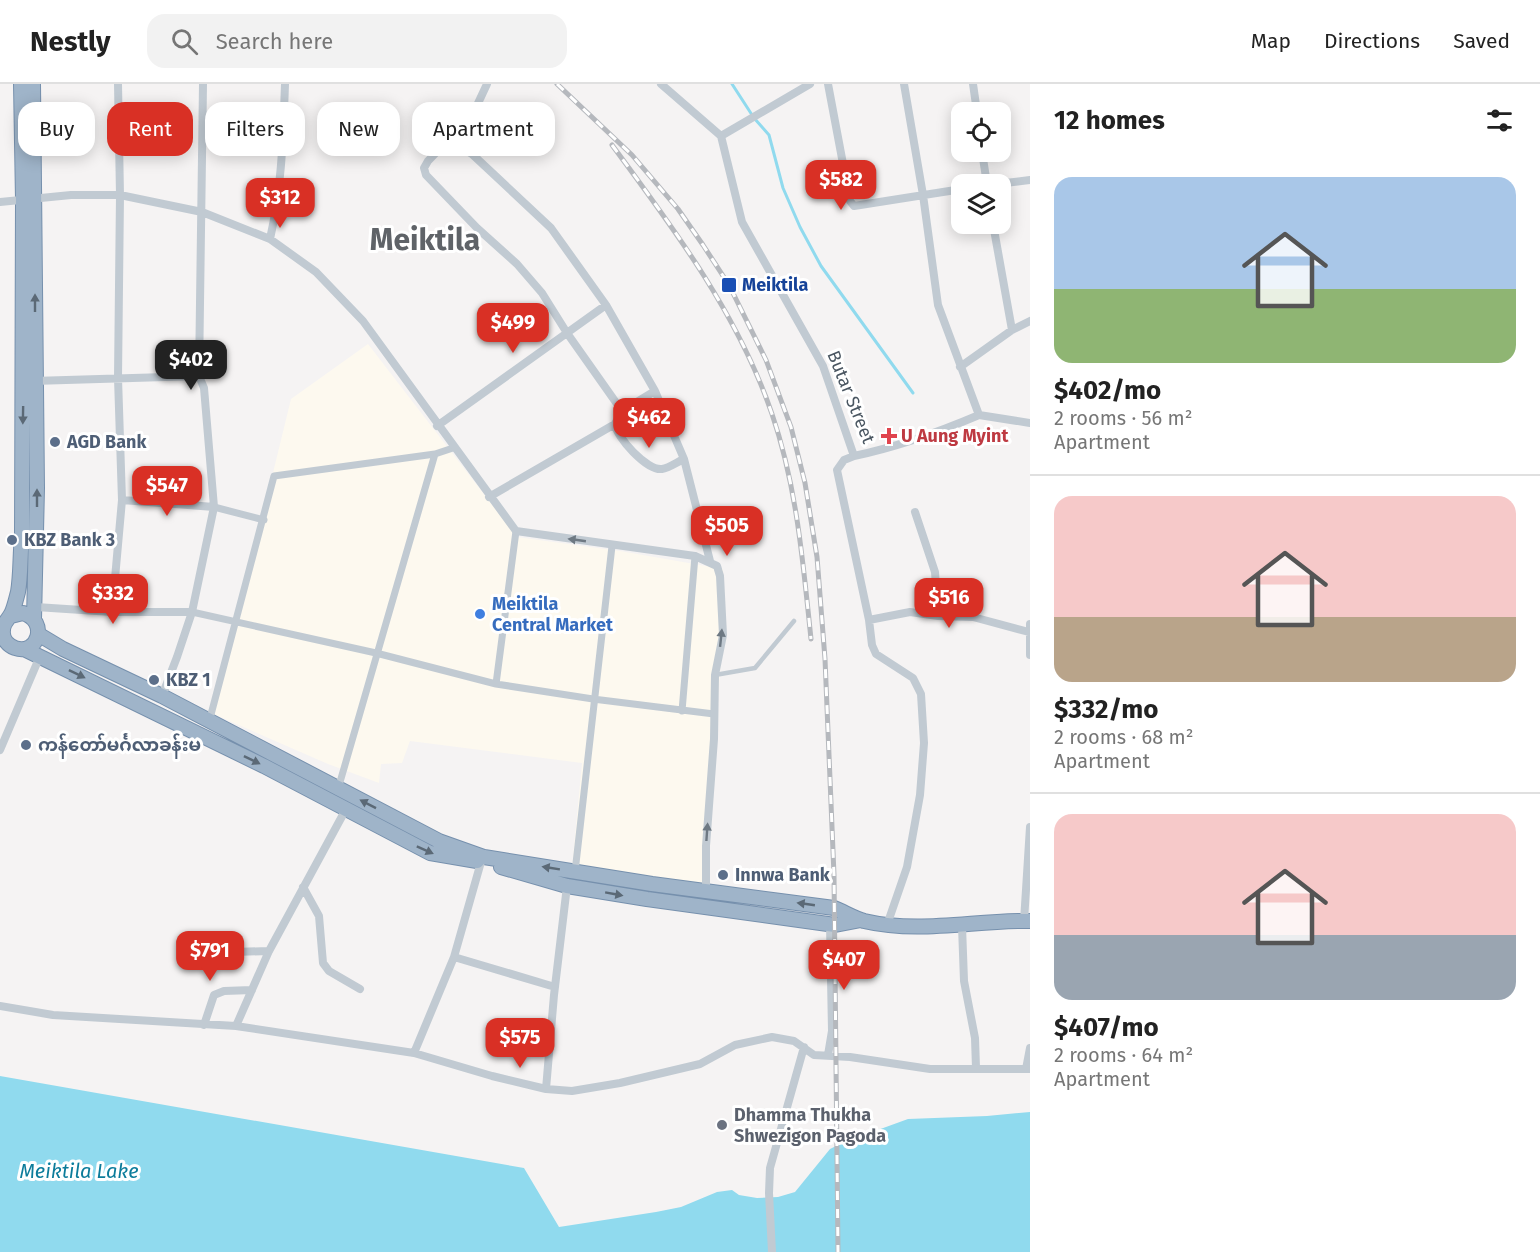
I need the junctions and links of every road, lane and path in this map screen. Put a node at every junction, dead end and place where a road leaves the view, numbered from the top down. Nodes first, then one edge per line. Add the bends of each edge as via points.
1 (21, 84) edge
2 (33, 84) edge
3 (118, 84) edge
4 (203, 84) edge
5 (285, 84) edge
6 (487, 84) edge
7 (662, 84) edge
8 (810, 84) edge
9 (828, 84) edge
10 (904, 84) edge
11 (973, 84) edge
12 (479, 102) edge
13 (976, 102) edge
14 (721, 136) junction
15 (433, 156) edge
16 (474, 156) edge
17 (1030, 180) edge
18 (1011, 182) edge
19 (951, 191) edge
20 (120, 195) junction
21 (923, 195) junction
22 (29, 200) junction
23 (0, 202) edge
24 (202, 212) junction
25 (995, 234) edge
26 (270, 239) junction
27 (606, 305) junction
28 (1030, 321) edge
29 (1012, 330) junction
30 (567, 333) junction
31 (960, 367) junction
32 (199, 376) junction
33 (118, 378) junction
34 (29, 381) junction
35 (655, 391) junction
36 (622, 411) junction
37 (979, 415) junction
38 (1030, 423) edge
39 (615, 424) junction
40 (438, 426) junction
41 (453, 448) junction
42 (435, 454) junction
43 (854, 456) junction
44 (684, 459) junction
45 (489, 497) junction
46 (122, 500) junction
47 (214, 507) junction
48 (915, 512) dead end
49 (264, 520) junction
50 (516, 531) junction
51 (612, 546) junction
52 (695, 556) junction
53 (710, 561) junction
54 (112, 612) junction
55 (192, 612) junction
56 (35, 613) junction
57 (11, 616) junction
58 (938, 616) junction
59 (869, 620) junction
60 (236, 621) junction
61 (794, 621) dead end
62 (1030, 628) edge
63 (38, 634) junction
64 (24, 649) junction
65 (376, 653) junction
66 (1030, 655) edge
67 (40, 656) junction
68 (715, 675) junction
69 (496, 684) junction
70 (162, 696) junction
71 (593, 699) junction
72 (682, 711) junction
73 (714, 714) junction
74 (209, 722) junction
75 (0, 750) edge
76 (338, 789) junction
77 (346, 809) junction
78 (1030, 827) edge
79 (481, 862) junction
80 (574, 872) junction
81 (567, 885) junction
82 (303, 887) junction
83 (706, 890) junction
84 (861, 920) junction
85 (1027, 921) edge
86 (830, 924) junction
87 (887, 925) junction
88 (962, 926) junction
89 (181, 943) dead end
90 (268, 951) junction
91 (454, 957) junction
92 (555, 987) junction
93 (360, 989) dead end
94 (252, 990) junction
95 (0, 1006) edge
96 (204, 1024) junction
97 (236, 1026) junction
98 (804, 1047) junction
99 (1030, 1048) edge
100 (414, 1053) junction
101 (828, 1055) junction
102 (976, 1068) junction
103 (1028, 1069) edge
104 (546, 1089) junction
105 (772, 1252) edge

1 - 22 highway
2 - 22 highway
3 - 20 street
4 - 24 street
5 - 26 street via 279,201
6 - 12 street
7 - 14 street
8 - 14 street
9 - 21 street via 854,206
10 - 21 street
11 - 13 street
14 - 43 street, Butar Street via 742,222 823,366
15 - 30 street via 424,168 426,175 517,264 542,293
16 - 27 street via 551,228
17 - 18 street
19 - 21 street
20 - 22 street
20 - 24 street
20 - 33 street
21 - 31 street via 938,305
22 - 23 street
22 - 34 highway
24 - 26 street
24 - 32 street
25 - 29 street
26 - 40 street via 316,272 363,321
27 - 30 street
27 - 35 street
28 - 29 street
29 - 31 street
30 - 36 street
30 - 40 street
31 - 37 street
32 - 33 street
32 - 47 street via 204,388
33 - 34 street
33 - 46 street
56 -> 34 highway via 37,488
34 -> 57 highway via 18,592
35 - 36 street
35 - 44 street
36 - 39 street
37 - 38 street
37 - 43 street, Butar Street
39 - 44 street via 622,438 653,468 661,469
39 - 45 street
40 - 41 street
41 - 42 street
41 - 45 street
42 - 49 street via 274,476
42 - 65 street
43 - 59 street via 844,460 837,470
44 - 53 street
45 - 50 street
46 - 47 street
46 - 54 street
47 - 49 street
47 - 55 street
48 - 58 street via 934,572
49 - 60 street
51 -> 50 street
50 - 69 street
51 - 52 street
51 - 71 street
52 - 53 street
52 - 72 street
68 -> 53 street via 723,635 720,576 717,566
54 - 55 street
54 - 56 street
55 - 60 street
55 - 70 street
56 - 57 highway
56 - 63 highway
57 - 64 highway via 3,628 5,640 12,647
58 - 59 street via 910,612
58 - 62 street via 973,617
59 - 87 street via 876,654 913,678 921,694 924,743 908,867
60 - 65 street
60 - 74 street
61 - 68 lane via 755,668
62 - 66 street
63 - 64 highway
63 - 70 highway
64 - 67 highway
65 - 69 street
65 - 76 street
67 - 75 street
67 -> 77 highway
68 - 73 street
69 - 71 street
70 - 74 highway
71 - 72 street
71 - 80 street
72 - 73 street
83 -> 73 street
74 - 76 highway
80 -> 76 highway via 484,857 439,841
77 -> 79 highway via 430,853
77 - 82 street
78 - 85 street
79 - 81 highway
79 - 91 street
80 - 83 highway
81 -> 86 highway
81 - 92 street
82 - 90 street
82 - 93 street via 319,916 323,963
84 -> 83 highway via 834,908
84 - 86 highway
84 - 87 highway
85 - 88 highway
86 - 101 street via 832,1031
87 - 88 highway
88 - 102 street via 964,981 975,1038
89 - 90 street via 228,951
90 - 94 street
91 - 92 street
91 - 100 street
92 - 104 street
94 - 96 street via 214,995
94 - 97 street
95 - 96 street via 53,1015
96 - 97 street
97 - 100 street
98 - 101 street via 814,1055
98 - 104 street via 772,1037 735,1045 700,1064 620,1083 572,1091
98 - 105 street via 773,1156 769,1193
99 - 103 street
100 - 104 street
101 - 102 street via 930,1069
102 - 103 street

